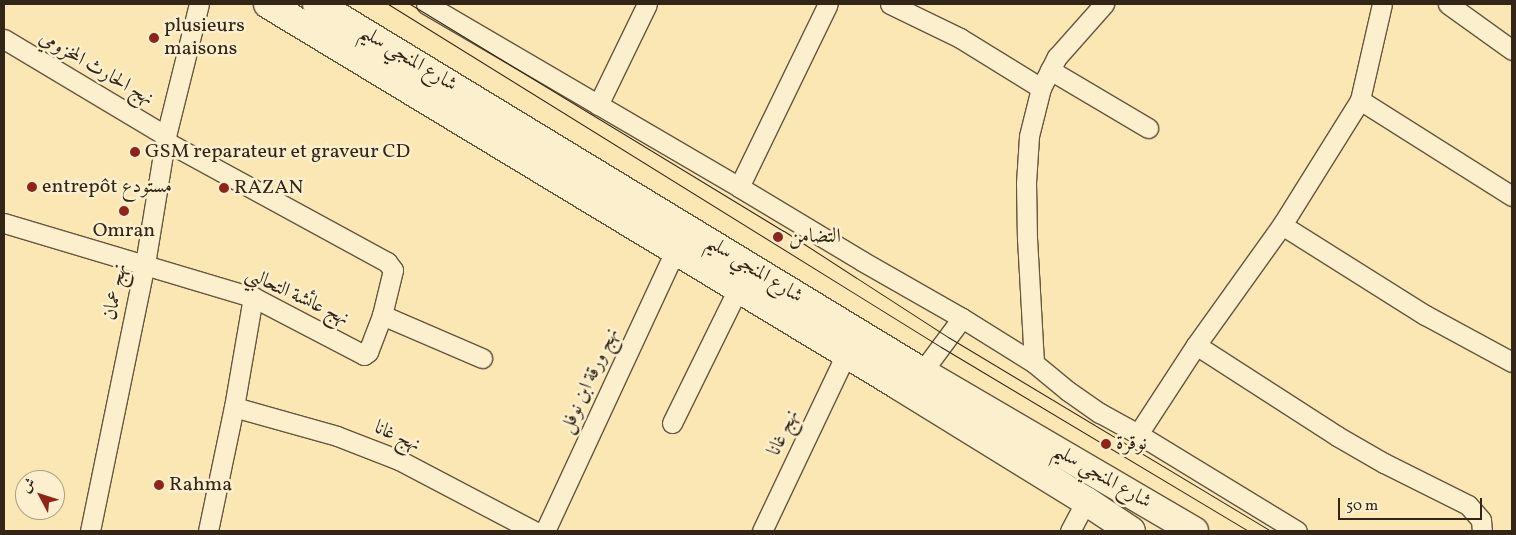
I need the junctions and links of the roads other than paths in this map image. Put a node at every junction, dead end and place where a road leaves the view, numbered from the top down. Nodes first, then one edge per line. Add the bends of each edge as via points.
1 (199, 4) edge
2 (268, 4) edge
3 (316, 4) edge
4 (426, 4) edge
5 (647, 4) edge
6 (828, 4) edge
7 (890, 4) edge
8 (1104, 4) edge
9 (1382, 4) edge
10 (1452, 5) edge
11 (4, 39) edge
12 (1512, 50) edge
13 (1050, 70) junction
14 (1041, 88) junction
15 (1360, 100) junction
16 (598, 105) junction
17 (1148, 128) dead end
18 (165, 138) junction
19 (739, 186) junction
20 (1512, 196) edge
21 (4, 224) edge
22 (1282, 225) junction
23 (676, 249) junction
24 (144, 264) junction
25 (738, 288) junction
26 (253, 298) junction
27 (382, 315) junction
28 (962, 318) junction
29 (1196, 345) junction
30 (846, 354) junction
31 (482, 358) dead end
32 (1034, 362) junction
33 (1512, 362) edge
34 (922, 372) junction
35 (234, 407) junction
36 (672, 423) dead end
37 (1138, 434) junction
38 (1086, 501) junction
39 (90, 531) edge
40 (208, 531) edge
41 (534, 531) edge
42 (545, 531) edge
43 (762, 531) edge
44 (1070, 531) edge
45 (1131, 531) edge
46 (1194, 531) edge
47 (1297, 531) edge
48 (1482, 531) edge

1 - 18 street, نهج عمان
2 - 23 main road, شارع المنجي سليم
3 - 34 main road, شارع المنجي سليم
4 - 16 street
5 - 16 street
6 - 19 street
7 - 14 street via 960,38
8 - 13 street via 1062,50
9 - 15 street
10 - 12 street
11 - 18 street, نهج الحارث المخزومي
13 - 14 street
13 - 17 street
14 - 32 street via 1030,136 1026,184
15 - 20 street
15 - 22 street
16 - 19 street
18 - 24 street, نهج عمان
18 - 27 street, نهج الحارث المخزومي via 387,262 393,270
19 - 28 street
21 - 24 street, نهج عائشة التحالبي
22 - 29 street
22 - 33 street via 1425,315
23 - 25 main road, شارع المنجي سليم
23 - 42 street, نهج ورقة ابن نوفل
24 - 26 street, نهج عائشة التحالبي
24 - 39 street, نهج عمان
25 - 30 main road, شارع المنجي سليم
25 - 36 street
26 - 27 street, نهج عائشة التحالبي via 364,355
26 - 35 street
27 - 31 street, نهج عائشة التحالبي
28 - 32 street
28 - 34 street
29 - 37 street
29 - 48 street via 1337,436 1468,505 1482,520
30 - 38 main road, شارع المنجي سليم
30 - 43 street, نهج غانا
32 - 37 street via 1068,391
34 - 46 main road, شارع المنجي سليم
35 - 40 street
35 - 41 street, نهج غانا via 337,436 399,460
37 - 47 street
38 - 44 street
38 - 45 main road, شارع المنجي سليم

